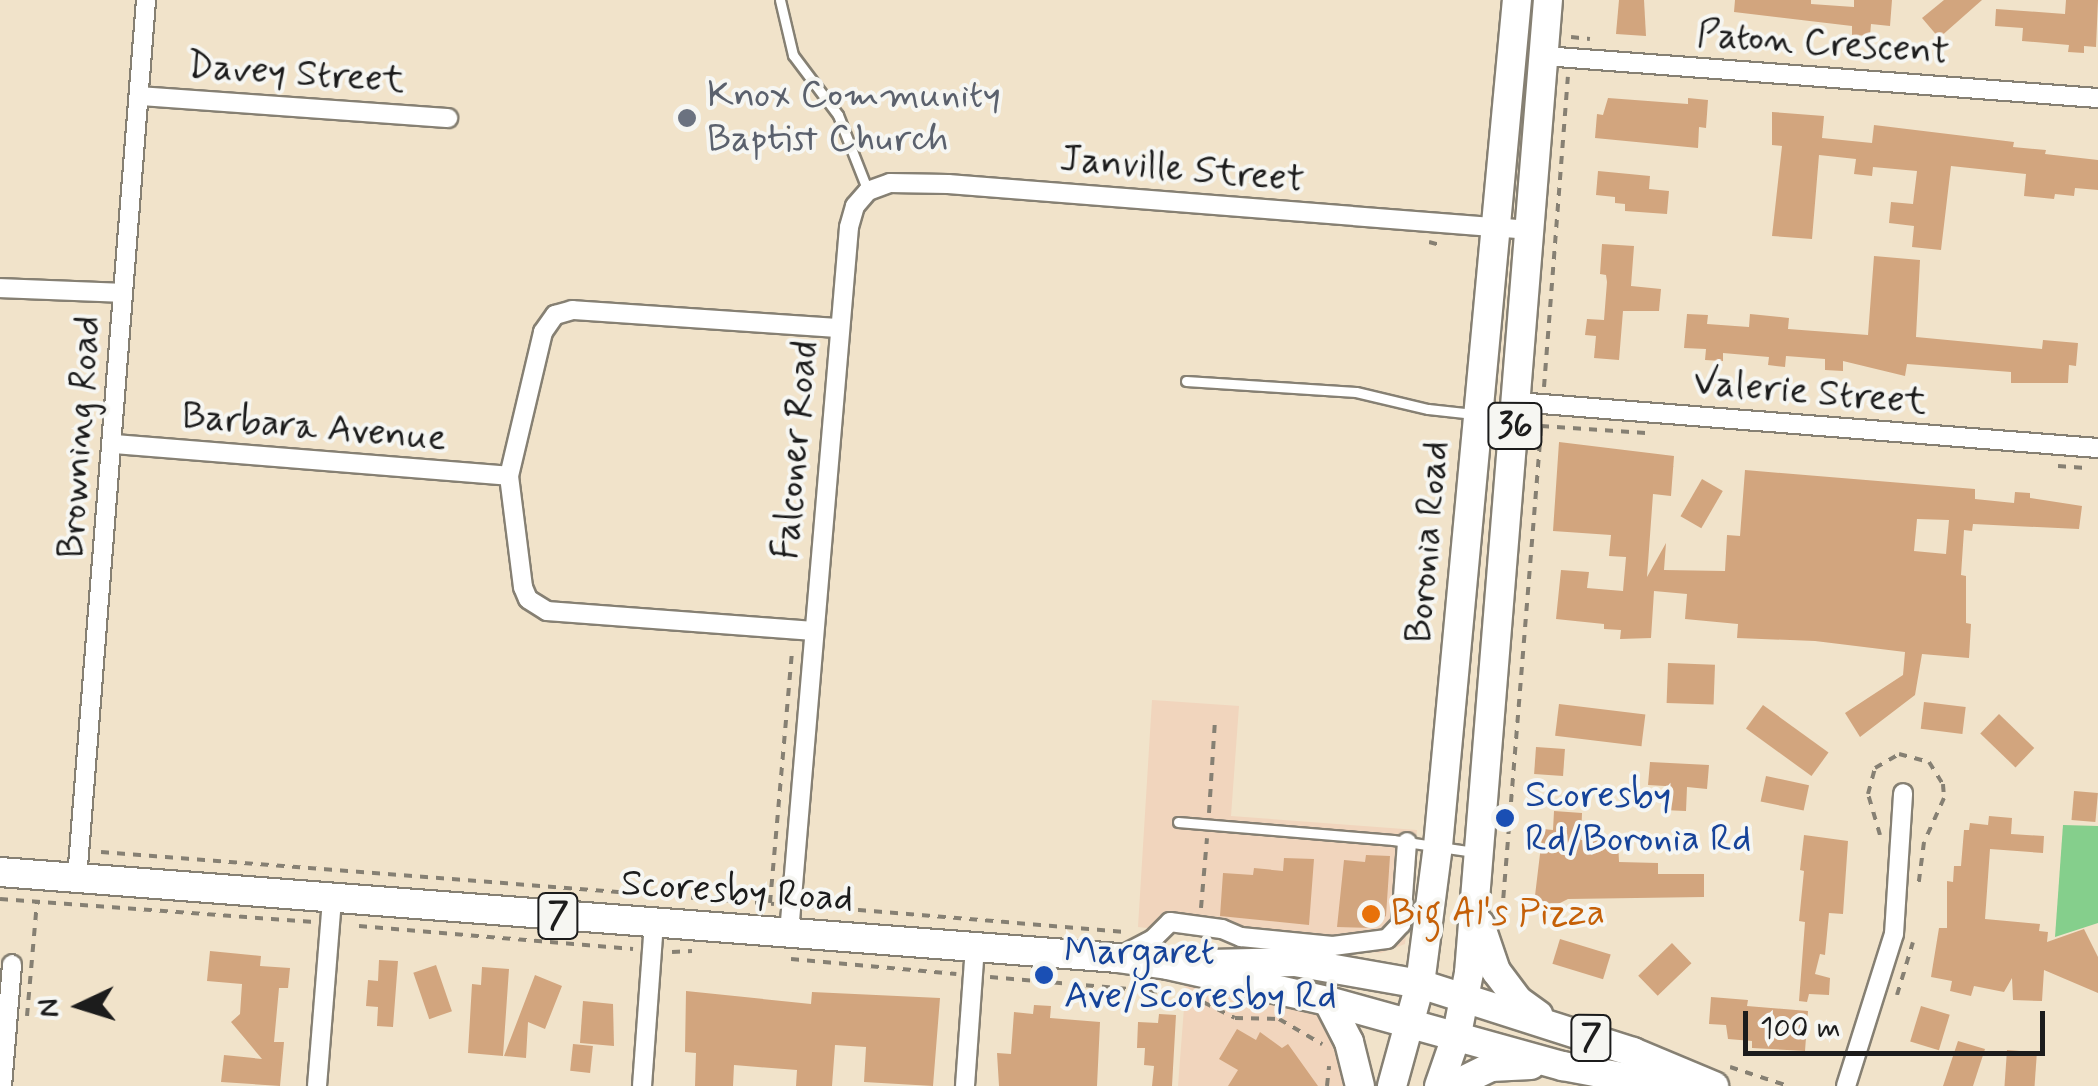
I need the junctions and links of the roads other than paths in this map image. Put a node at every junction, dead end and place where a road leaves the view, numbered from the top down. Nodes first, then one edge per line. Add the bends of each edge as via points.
1 (146, 0) edge
2 (780, 0) edge
3 (1516, 0) edge
4 (1548, 0) edge
5 (1544, 56) junction
6 (140, 96) junction
7 (2098, 98) edge
8 (448, 118) dead end
9 (868, 191) junction
10 (1492, 227) junction
11 (1530, 230) junction
12 (0, 288) edge
13 (124, 293) junction
14 (840, 328) junction
15 (1186, 381) dead end
16 (1517, 402) junction
17 (1476, 414) junction
18 (114, 444) junction
19 (2098, 448) edge
20 (510, 476) junction
21 (814, 631) junction
22 (1903, 792) dead end
23 (1178, 822) dead end
24 (1406, 842) junction
25 (1438, 846) junction
26 (1480, 852) junction
27 (0, 872) edge
28 (78, 878) junction
29 (332, 898) junction
30 (1475, 908) junction
31 (654, 922) junction
32 (783, 945) junction
33 (975, 947) junction
34 (1117, 958) junction
35 (12, 964) dead end
36 (1168, 965) junction
37 (1420, 984) junction
38 (1464, 996) junction
39 (1328, 1001) junction
40 (1410, 1022) junction
41 (1550, 1024) junction
42 (1457, 1034) junction
43 (1563, 1066) junction
44 (1715, 1074) edge
45 (2, 1086) edge
46 (317, 1086) edge
47 (642, 1086) edge
48 (965, 1086) edge
49 (1360, 1086) edge
50 (1392, 1086) edge
51 (1440, 1086) edge
52 (1452, 1086) edge
53 (1670, 1086) edge
54 (1846, 1086) edge

1 - 6 street, Browning Road
2 - 9 lane via 794,56 838,115
3 - 10 main road, Boronia Road / 36
4 - 5 main road, Boronia Road / 36
5 - 7 street, Paton Crescent
5 - 11 main road, Boronia Road / 36
6 - 8 street, Davey Street
6 - 13 street, Browning Road
9 - 10 street, Janville Street via 890,183 948,184
9 - 14 street, Falconer Road via 849,227
10 - 11 street, Janville Street
10 - 17 main road, Boronia Road / 36
11 - 16 main road, Boronia Road / 36
12 - 13 street
13 - 18 street, Browning Road
14 - 20 street via 572,310 555,315 544,332
14 - 21 street, Falconer Road
15 - 17 lane via 1356,392
16 - 19 street, Valerie Street
16 - 26 main road, Boronia Road / 36
17 - 25 main road, Boronia Road / 36
18 - 20 street, Barbara Avenue
18 - 28 street, Browning Road
20 - 21 street via 523,586 528,599 547,610
21 - 32 street, Falconer Road
22 - 54 street via 1894,934
23 - 24 lane
24 - 25 lane
24 - 34 street via 1400,924 1387,939 1333,946 1170,922
25 - 26 lane
25 - 37 main road, Boronia Road / 36
26 - 30 main road, Boronia Road / 36
27 - 28 main road, Scoresby Road / 7
28 - 29 main road, Scoresby Road / 7
29 - 31 main road, Scoresby Road / 7
29 - 46 street
30 - 38 main road, Boronia Road / 36
30 - 41 main road via 1496,971 1519,1001
31 - 32 main road, Scoresby Road / 7
31 - 47 street
32 - 33 main road, Scoresby Road / 7
33 - 34 main road, Scoresby Road / 7
33 - 48 street
34 - 36 main road, Scoresby Road / 7
35 - 45 street
36 - 37 main road, Scoresby Road / 7 via 1295,962
36 - 39 main road, Scoresby Road / 7
37 - 38 main road, Scoresby Road / 7
37 - 40 main road, Boronia Road / 36
38 - 41 main road, Scoresby Road / 7
38 - 42 main road, Boronia Road / 36
39 - 40 main road, Scoresby Road / 7
39 - 49 main road via 1350,1042
40 - 42 main road, Scoresby Road / 7
40 - 50 main road, Boronia Road / 36
41 - 44 main road, Scoresby Road / 7
42 - 43 main road, Scoresby Road / 7
42 - 51 main road, Boronia Road / 36
43 - 52 main road via 1498,1066
43 - 53 main road, Scoresby Road / 7

